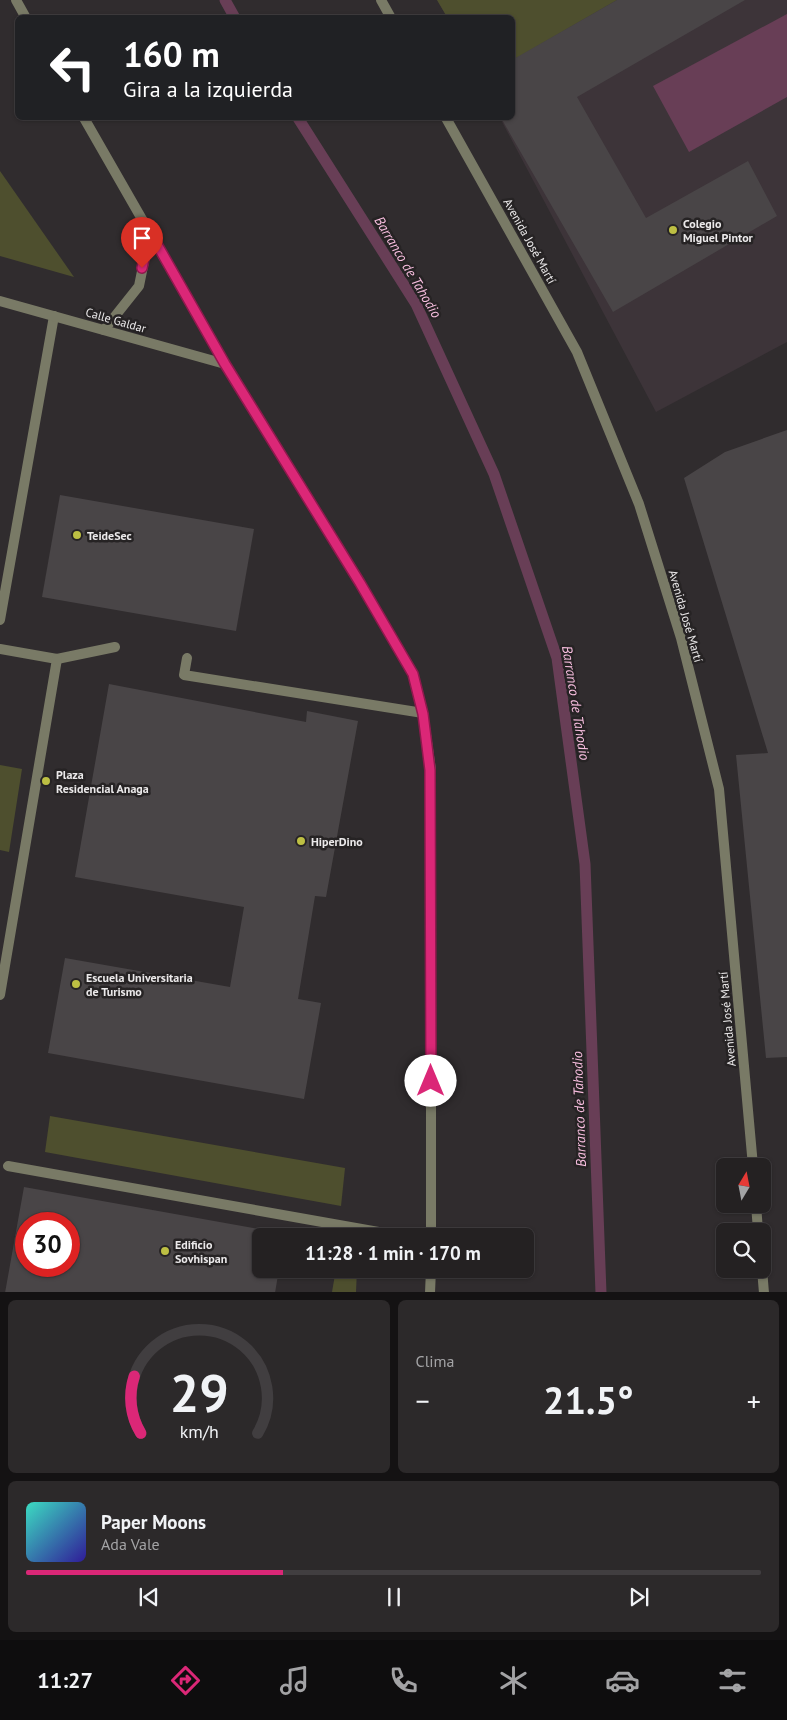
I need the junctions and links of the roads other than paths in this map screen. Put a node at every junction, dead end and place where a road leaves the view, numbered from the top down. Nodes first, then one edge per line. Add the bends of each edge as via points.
1 (16, 0) edge
2 (381, 0) edge
3 (24, 15) edge
4 (389, 15) edge
5 (85, 120) edge
6 (447, 120) edge
7 (150, 232) junction
8 (0, 301) edge
9 (54, 316) junction
10 (104, 330) junction
11 (225, 364) junction
12 (0, 620) edge
13 (115, 647) dead end
14 (0, 649) edge
15 (187, 658) dead end
16 (57, 659) junction
17 (423, 714) junction
18 (0, 995) edge
19 (751, 1158) edge
20 (8, 1166) dead end
21 (356, 1228) edge
22 (431, 1228) edge
23 (431, 1278) edge
24 (763, 1278) edge
25 (430, 1292) edge
26 (764, 1292) edge

1 - 3 street
2 - 4 street
5 - 7 street
6 - 19 street, Avenida José Martí via 577,352 639,504 681,638 719,789
7 - 10 street via 139,286
7 - 11 street
8 - 9 street, Calle Galdar
9 - 10 street, Calle Galdar
9 - 12 street
10 - 11 street, Calle Galdar
11 - 17 street via 413,674
13 - 16 street
14 - 16 street
15 - 17 street via 184,674
16 - 18 street
17 - 22 street via 430,770
20 - 21 street
23 - 25 street
24 - 26 street

